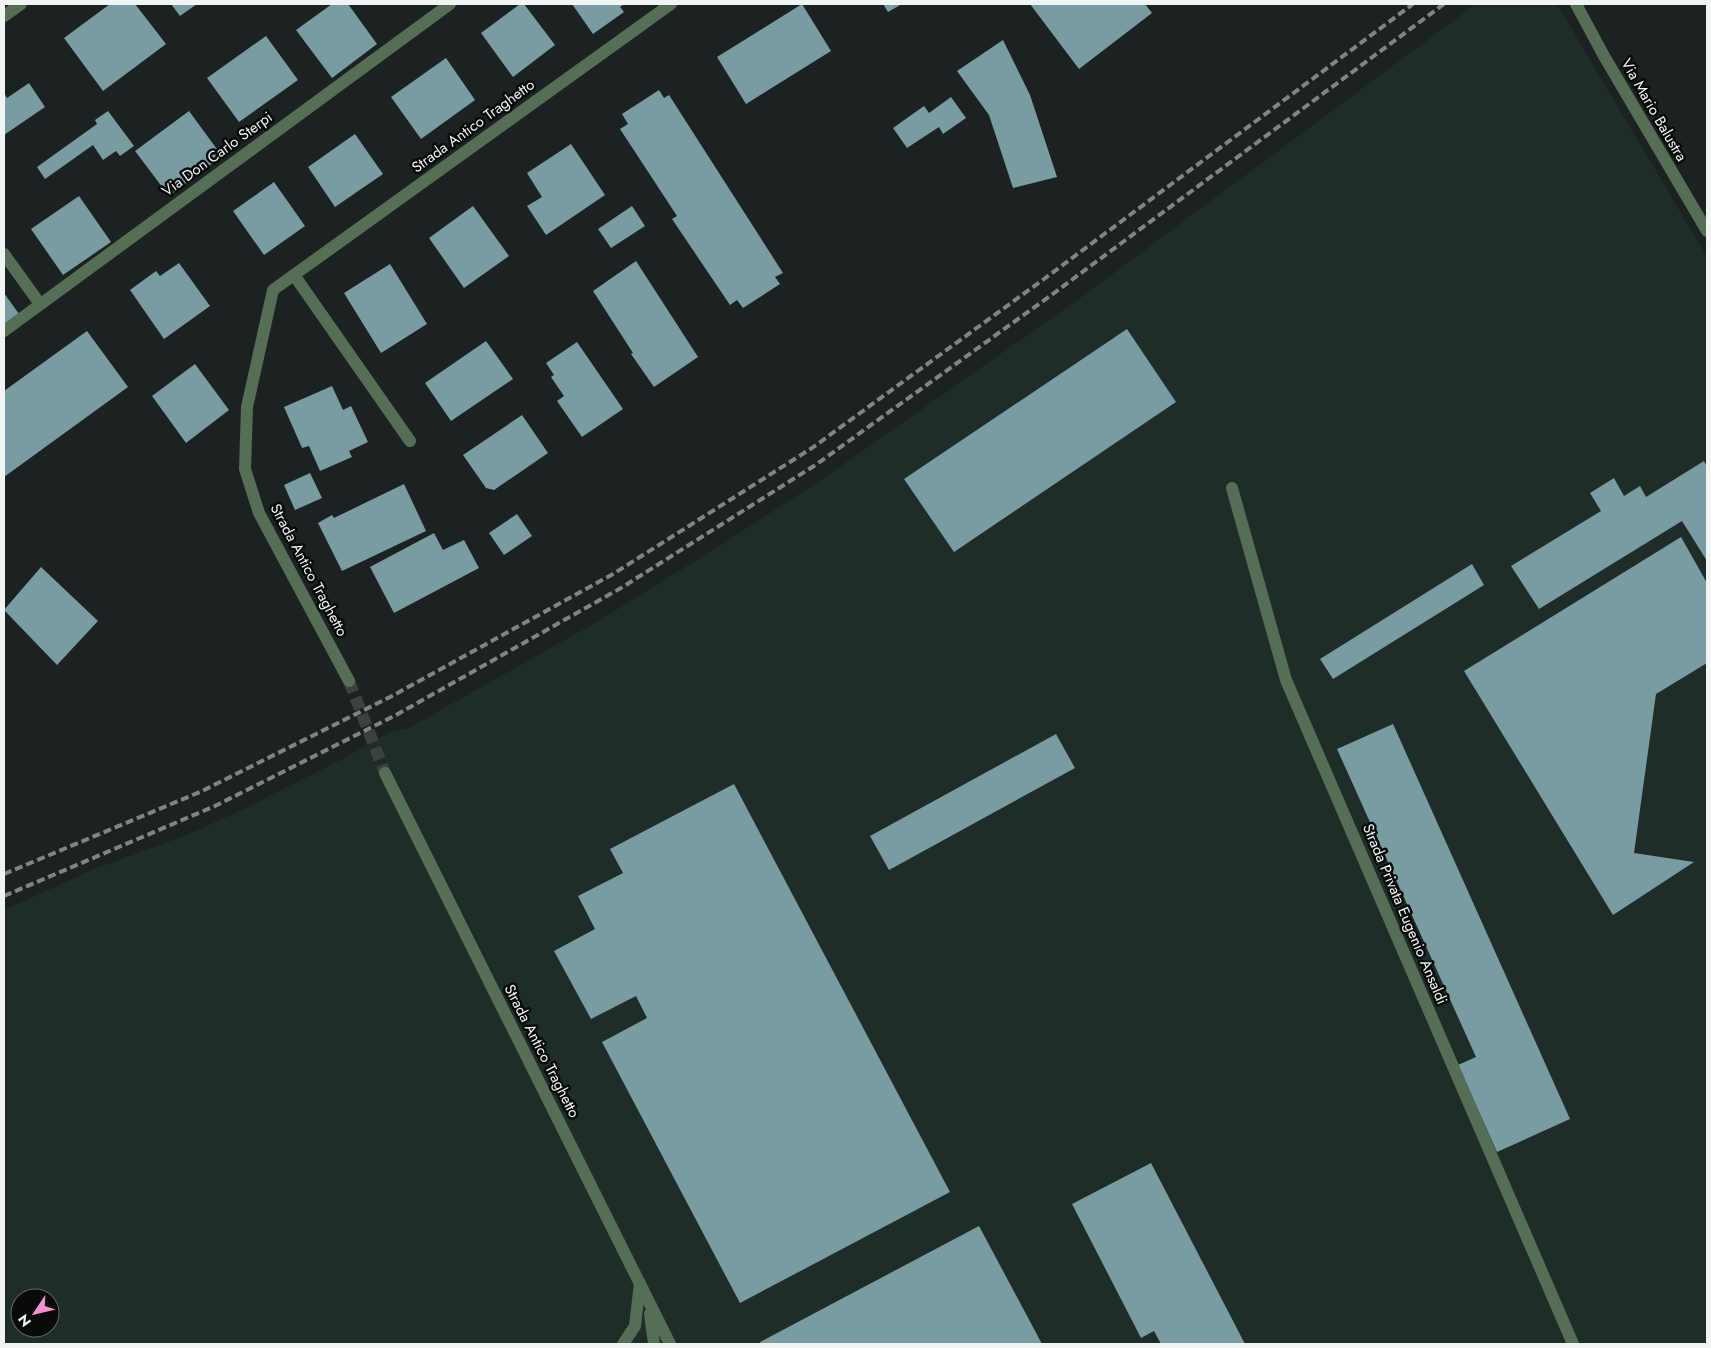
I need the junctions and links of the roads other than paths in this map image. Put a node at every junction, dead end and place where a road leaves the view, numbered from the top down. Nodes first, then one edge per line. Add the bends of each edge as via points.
1 (21, 4) edge
2 (450, 4) edge
3 (671, 4) edge
4 (1576, 4) edge
5 (4, 16) edge
6 (1707, 230) edge
7 (4, 254) edge
8 (294, 275) junction
9 (40, 304) junction
10 (4, 331) edge
11 (410, 441) dead end
12 (1232, 488) dead end
13 (350, 681) tunnel mouth
14 (385, 773) tunnel mouth
15 (640, 1283) junction
16 (623, 1344) edge
17 (654, 1344) edge
18 (670, 1344) edge
19 (1573, 1344) edge

1 - 5 street
2 - 9 street, Via Don Carlo Sterpi
3 - 8 street, Strada Antico Traghetto
4 - 6 street, Via Mario Balustra
7 - 9 street
8 - 11 street
8 - 13 street, Strada Antico Traghetto via 273,290 248,406 245,469 259,512
9 - 10 street, Via Don Carlo Sterpi
12 - 19 street, Strada Privata Eugenio Ansaldi via 1286,680
14 - 15 street, Strada Antico Traghetto
15 - 16 street via 635,1326
15 - 17 street via 653,1323
15 - 18 street, Strada Antico Traghetto

